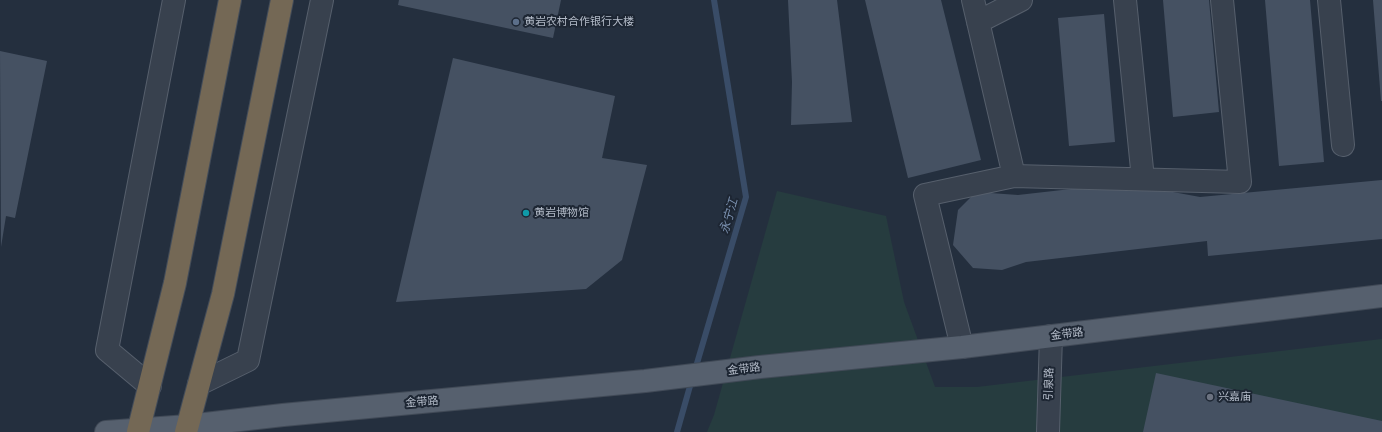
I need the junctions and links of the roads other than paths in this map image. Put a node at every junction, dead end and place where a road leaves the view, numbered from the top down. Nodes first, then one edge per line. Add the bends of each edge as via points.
1 (174, 0) edge
2 (230, 0) edge
3 (282, 0) edge
4 (322, 0) edge
5 (973, 0) edge
6 (1021, 0) edge
7 (1125, 0) edge
8 (1222, 0) edge
9 (1329, 0) edge
10 (978, 22) junction
11 (1343, 145) dead end
12 (1014, 176) junction
13 (1143, 179) junction
14 (1382, 296) edge
15 (1051, 336) junction
16 (962, 347) junction
17 (199, 384) junction
18 (150, 386) junction
19 (187, 429) edge
20 (139, 431) edge
21 (106, 432) edge
22 (1048, 432) edge

1 - 18 street via 107,350
2 - 18 highway via 175,284
3 - 17 highway via 223,294
4 - 17 street via 248,360
5 - 10 street
6 - 10 street
7 - 13 street
8 - 13 street via 1240,182
9 - 11 street
10 - 12 street
12 - 13 street
12 - 16 street via 925,195
14 - 15 main road, 金带路
15 - 16 main road, 金带路
15 - 22 street, 引泉路
16 - 19 main road, 金带路 via 645,381 283,415
17 - 19 highway
18 - 20 highway
19 - 20 main road, 金带路
20 - 21 main road, 金带路

